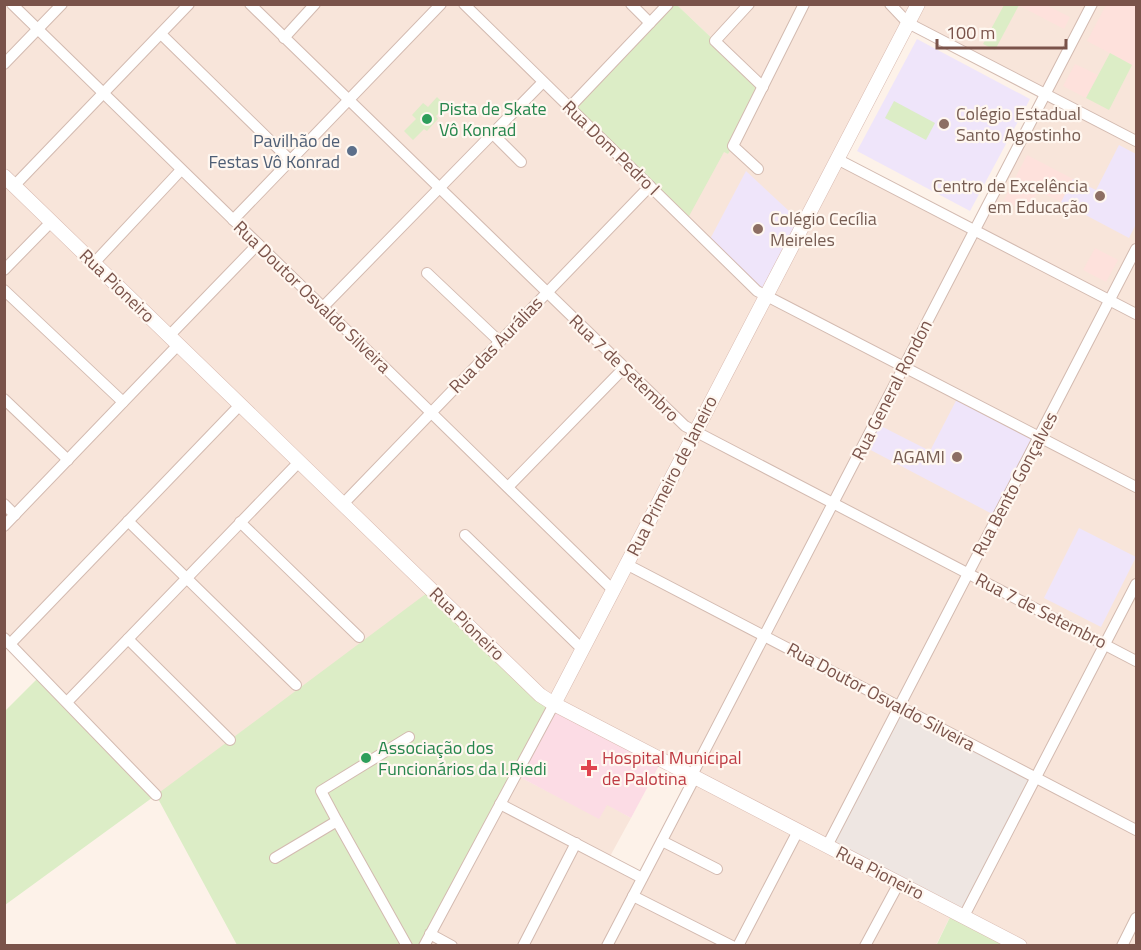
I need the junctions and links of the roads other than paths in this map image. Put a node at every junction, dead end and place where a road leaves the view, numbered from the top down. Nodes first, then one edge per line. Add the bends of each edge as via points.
1 (12, 4) edge
2 (62, 4) edge
3 (189, 4) edge
4 (250, 4) edge
5 (315, 4) edge
6 (441, 4) edge
7 (464, 4) edge
8 (631, 4) edge
9 (668, 4) edge
10 (749, 4) edge
11 (804, 4) edge
12 (890, 4) edge
13 (918, 4) edge
14 (1092, 4) edge
15 (650, 23) junction
16 (908, 23) junction
17 (38, 30) junction
18 (161, 34) junction
19 (284, 38) junction
20 (4, 64) edge
21 (543, 82) junction
22 (763, 87) junction
23 (103, 93) junction
24 (1046, 94) junction
25 (348, 100) junction
26 (569, 108) junction
27 (492, 133) junction
28 (1137, 141) edge
29 (837, 159) junction
30 (290, 160) junction
31 (521, 162) dead end
32 (758, 169) dead end
33 (181, 170) junction
34 (9, 181) edge
35 (650, 186) junction
36 (439, 188) junction
37 (233, 220) junction
38 (51, 222) junction
39 (975, 231) junction
40 (258, 244) junction
41 (1137, 249) edge
42 (94, 263) junction
43 (4, 270) edge
44 (427, 273) dead end
45 (4, 290) edge
46 (547, 293) junction
47 (762, 293) junction
48 (1110, 301) junction
49 (323, 307) junction
50 (1137, 315) edge
51 (174, 341) junction
52 (500, 342) junction
53 (905, 366) junction
54 (624, 368) junction
55 (4, 399) edge
56 (123, 402) junction
57 (240, 405) junction
58 (431, 413) junction
59 (695, 432) junction
60 (1040, 436) junction
61 (68, 460) junction
62 (298, 462) junction
63 (508, 487) junction
64 (1137, 487) edge
65 (833, 503) junction
66 (4, 504) edge
67 (343, 504) junction
68 (15, 515) junction
69 (128, 521) junction
70 (240, 522) junction
71 (4, 526) edge
72 (465, 536) dead end
73 (626, 564) junction
74 (968, 573) junction
75 (186, 578) junction
76 (1137, 584) edge
77 (613, 590) junction
78 (764, 636) junction
79 (359, 637) dead end
80 (128, 639) junction
81 (8, 641) edge
82 (1105, 645) junction
83 (582, 649) junction
84 (1137, 661) edge
85 (296, 685) dead end
86 (67, 702) junction
87 (554, 704) junction
88 (899, 707) junction
89 (409, 737) dead end
90 (230, 740) dead end
91 (694, 776) junction
92 (1036, 778) junction
93 (156, 795) dead end
94 (500, 804) junction
95 (337, 821) junction
96 (1137, 830) edge
97 (798, 831) junction
98 (662, 841) junction
99 (576, 843) junction
100 (827, 846) junction
101 (275, 858) dead end
102 (717, 869) dead end
103 (642, 878) junction
104 (899, 882) junction
105 (633, 896) junction
106 (963, 916) junction
107 (1137, 918) edge
108 (430, 934) junction
109 (407, 945) edge
110 (424, 945) edge
111 (452, 945) edge
112 (523, 945) edge
113 (607, 945) edge
114 (732, 945) edge
115 (738, 945) edge
116 (865, 945) edge
117 (1020, 945) edge
118 (1122, 945) edge

1 - 17 street, Rua Doutor Osvaldo Silveira
2 - 17 street
3 - 18 street
4 - 19 street, Rua 7 de Setembro
5 - 19 street
6 - 25 street
7 - 21 street, Rua Dom Pedro I
8 - 15 street
9 - 15 street
10 - 22 street via 715,41
11 - 22 street
12 - 16 street
13 - 16 street, Rua Primeiro de Janeiro
14 - 24 street, Rua General Rondon
15 - 26 street
16 - 24 street
16 - 29 street, Rua Primeiro de Janeiro
17 - 20 street
17 - 23 street, Rua Doutor Osvaldo Silveira
18 - 23 street
18 - 30 street
19 - 25 street, Rua 7 de Setembro
21 - 26 street, Rua Dom Pedro I
21 - 27 street
22 - 32 street via 733,146
23 - 33 street, Rua Doutor Osvaldo Silveira
23 - 34 street
24 - 28 street
24 - 39 street, Rua General Rondon
25 - 30 street
25 - 36 street, Rua 7 de Setembro
26 - 35 street, Rua Dom Pedro I
27 - 31 street
27 - 36 street
29 - 39 street
29 - 47 street, Rua Primeiro de Janeiro
30 - 37 street
33 - 37 street, Rua Doutor Osvaldo Silveira
33 - 42 street
34 - 38 street, Rua Pioneiro
35 - 46 street, Rua das Aurálias
35 - 47 street, Rua Dom Pedro I
36 - 46 street, Rua 7 de Setembro
36 - 49 street
37 - 40 street, Rua Doutor Osvaldo Silveira
38 - 42 street, Rua Pioneiro
38 - 43 street
39 - 48 street
39 - 53 street, Rua General Rondon
40 - 49 street, Rua Doutor Osvaldo Silveira
40 - 51 street
41 - 48 street, Rua Bento Gonçalves
42 - 51 street, Rua Pioneiro
44 - 52 street
45 - 56 street
46 - 52 street, Rua das Aurálias
46 - 54 street, Rua 7 de Setembro
47 - 53 street, Rua Dom Pedro I
47 - 59 street, Rua Primeiro de Janeiro
48 - 50 street
48 - 60 street, Rua Bento Gonçalves
49 - 58 street, Rua Doutor Osvaldo Silveira
51 - 56 street
51 - 57 street, Rua Pioneiro
52 - 58 street, Rua das Aurálias
53 - 60 street, Rua Dom Pedro I
53 - 65 street, Rua General Rondon
54 - 59 street, Rua 7 de Setembro
54 - 63 street
55 - 61 street
56 - 61 street
57 - 62 street, Rua Pioneiro
57 - 69 street
58 - 63 street, Rua Doutor Osvaldo Silveira
58 - 67 street, Rua das Aurálias
59 - 65 street, Rua 7 de Setembro
59 - 73 street, Rua Primeiro de Janeiro
60 - 64 street, Rua Dom Pedro I
60 - 74 street, Rua Bento Gonçalves
61 - 68 street
62 - 67 street, Rua Pioneiro
62 - 70 street
63 - 77 street, Rua Doutor Osvaldo Silveira
65 - 74 street, Rua 7 de Setembro
65 - 78 street, Rua General Rondon
66 - 68 street
67 - 87 street, Rua Pioneiro via 540,695
68 - 71 street
69 - 75 street
69 - 81 street
70 - 75 street
70 - 79 street
72 - 83 street
73 - 77 street, Rua Primeiro de Janeiro
73 - 78 street, Rua Doutor Osvaldo Silveira
74 - 82 street, Rua 7 de Setembro
74 - 88 street, Rua Bento Gonçalves
75 - 80 street
75 - 85 street
76 - 82 street
77 - 83 street, Rua Primeiro de Janeiro
78 - 88 street, Rua Doutor Osvaldo Silveira
78 - 91 street, Rua General Rondon
80 - 86 street
80 - 90 street
81 - 86 street
82 - 84 street, Rua 7 de Setembro
82 - 92 street
83 - 87 street, Rua Primeiro de Janeiro
86 - 93 street
87 - 91 street, Rua Pioneiro
87 - 94 street, Rua Primeiro de Janeiro
88 - 92 street, Rua Doutor Osvaldo Silveira
88 - 100 street, Rua Bento Gonçalves
89 - 95 street via 321,791
91 - 97 street, Rua Pioneiro
91 - 98 street, Rua General Rondon
92 - 96 street, Rua Doutor Osvaldo Silveira
92 - 106 street
94 - 99 street
94 - 108 street, Rua Primeiro de Janeiro
95 - 101 street
95 - 109 street
97 - 100 street, Rua Pioneiro
97 - 115 street
98 - 102 street
98 - 103 street, Rua General Rondon
99 - 103 street
99 - 112 street
100 - 104 street, Rua Pioneiro
103 - 105 street, Rua General Rondon
104 - 106 street, Rua Pioneiro
104 - 116 street
105 - 113 street, Rua General Rondon
105 - 114 street
106 - 117 street, Rua Pioneiro
107 - 118 street
108 - 110 street, Rua Primeiro de Janeiro
108 - 111 street

